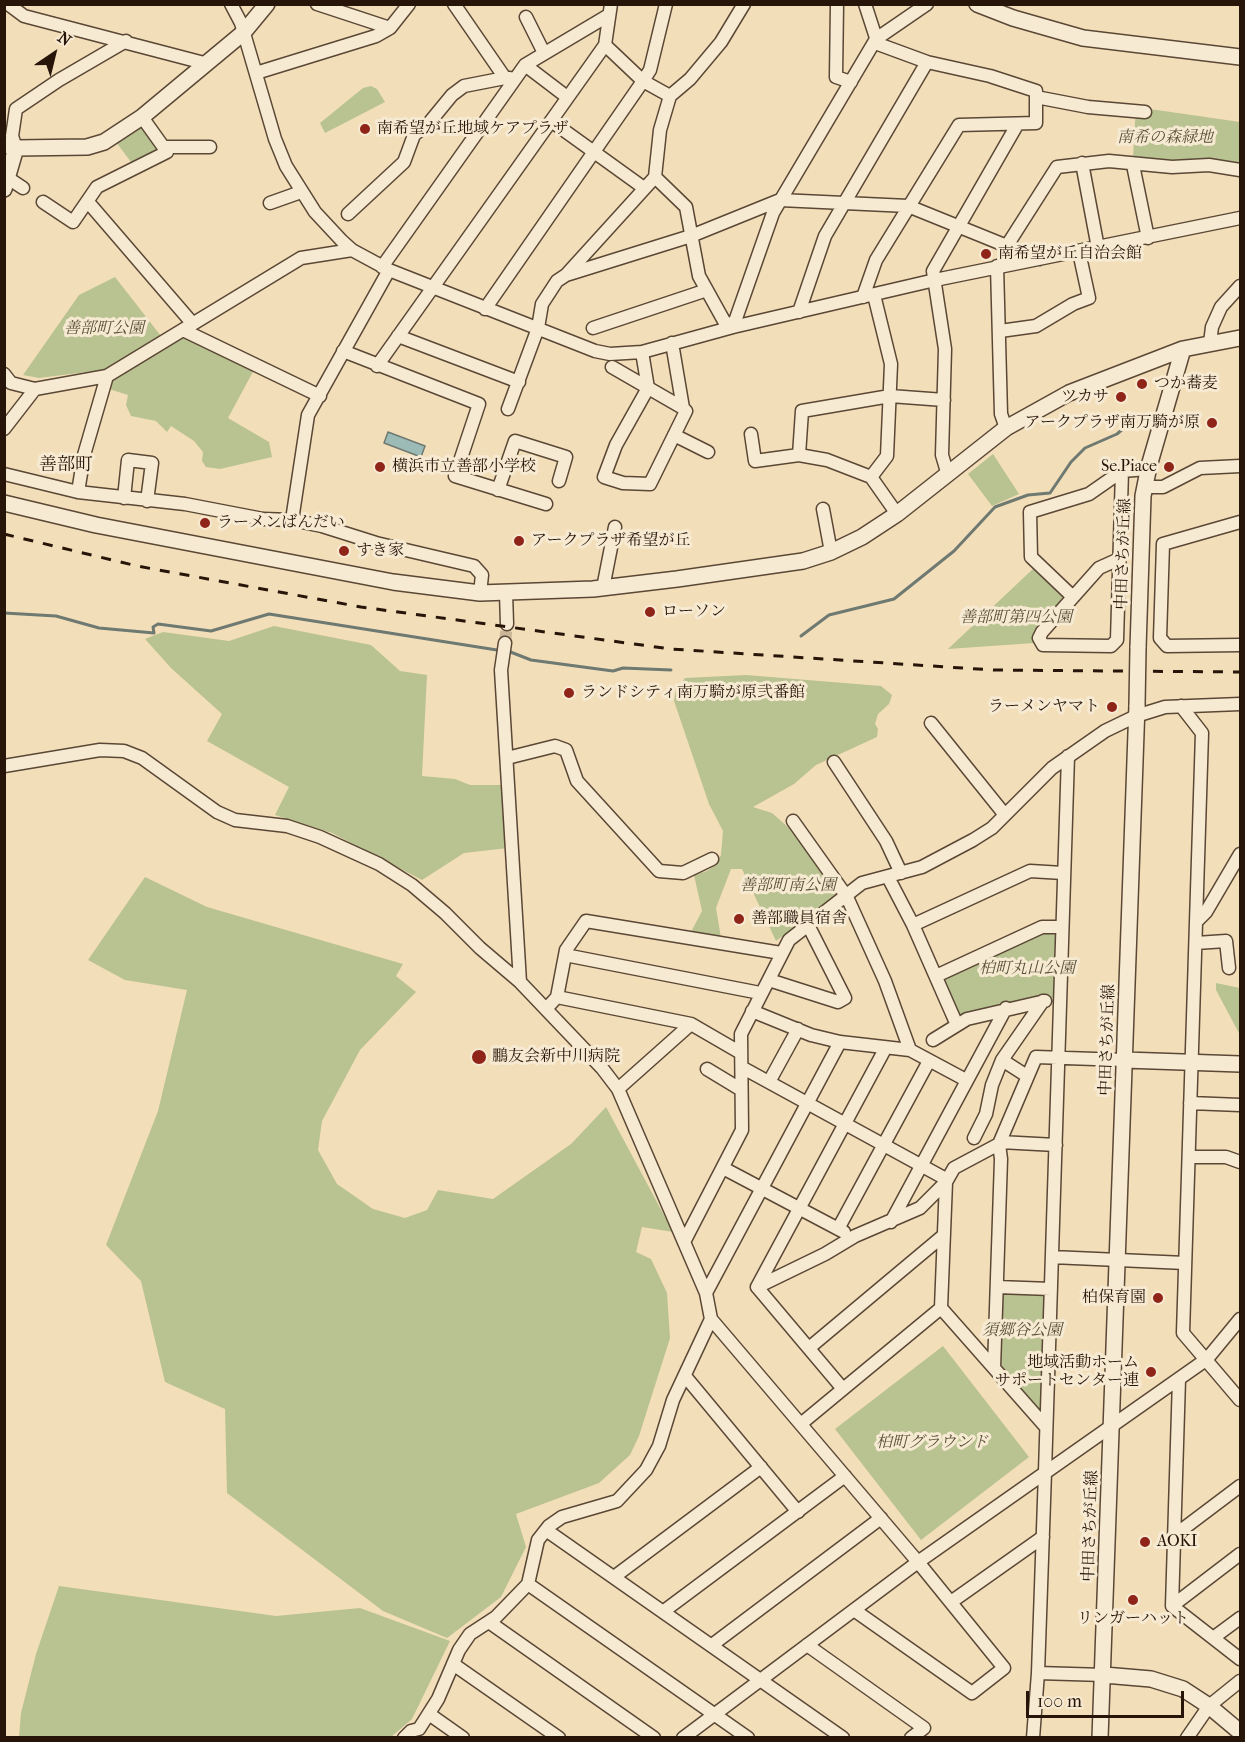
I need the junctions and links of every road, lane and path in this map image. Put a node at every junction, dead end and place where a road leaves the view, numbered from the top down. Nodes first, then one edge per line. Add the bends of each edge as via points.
1 (8, 4) edge
2 (231, 4) edge
3 (267, 4) edge
4 (318, 4) edge
5 (409, 4) edge
6 (454, 4) edge
7 (666, 4) edge
8 (744, 4) edge
9 (837, 4) edge
10 (865, 4) edge
11 (927, 4) edge
12 (977, 4) edge
13 (335, 7) edge
14 (610, 10) edge
15 (526, 17) dead end
16 (390, 28) junction
17 (243, 33) junction
18 (876, 39) junction
19 (126, 41) junction
20 (605, 45) junction
21 (544, 53) junction
22 (1240, 57) edge
23 (927, 62) junction
24 (204, 63) junction
25 (525, 66) junction
26 (256, 73) junction
27 (510, 78) junction
28 (644, 81) junction
29 (851, 82) junction
30 (670, 96) junction
31 (567, 97) junction
32 (1036, 97) junction
33 (1145, 112) dead end
34 (142, 117) junction
35 (551, 122) junction
36 (1017, 124) junction
37 (10, 147) edge
38 (164, 147) junction
39 (210, 147) dead end
40 (595, 153) junction
41 (1082, 163) junction
42 (1133, 165) junction
43 (1240, 170) edge
44 (655, 177) junction
45 (6, 183) edge
46 (22, 188) dead end
47 (644, 188) junction
48 (301, 192) junction
49 (780, 200) junction
50 (43, 202) dead end
51 (88, 202) junction
52 (846, 202) junction
53 (270, 203) dead end
54 (908, 206) junction
55 (1240, 218) edge
56 (957, 225) junction
57 (331, 230) junction
58 (691, 236) junction
59 (1148, 238) junction
60 (1008, 244) junction
61 (1098, 248) junction
62 (352, 250) junction
63 (1079, 252) junction
64 (1039, 259) junction
65 (998, 266) junction
66 (386, 269) junction
67 (566, 275) junction
68 (935, 280) junction
69 (1240, 285) edge
70 (432, 287) junction
71 (707, 290) junction
72 (869, 296) junction
73 (485, 309) junction
74 (800, 312) junction
75 (188, 327) junction
76 (733, 327) junction
77 (538, 328) junction
78 (593, 328) dead end
79 (999, 331) junction
80 (398, 336) junction
81 (1240, 338) edge
82 (672, 343) junction
83 (1210, 343) junction
84 (1183, 349) junction
85 (343, 351) junction
86 (642, 352) junction
87 (377, 366) junction
88 (612, 367) dead end
89 (4, 374) edge
90 (107, 376) junction
91 (519, 382) junction
92 (648, 387) junction
93 (35, 389) junction
94 (320, 396) junction
95 (890, 396) junction
96 (944, 400) junction
97 (683, 408) junction
98 (508, 409) dead end
99 (1006, 428) junction
100 (4, 429) edge
101 (752, 434) dead end
102 (674, 435) junction
103 (708, 452) dead end
104 (799, 455) junction
105 (1240, 466) edge
106 (1148, 470) junction
107 (1122, 471) junction
108 (947, 472) junction
109 (4, 474) edge
110 (871, 477) junction
111 (558, 481) dead end
112 (1145, 487) junction
113 (498, 490) junction
114 (78, 492) junction
115 (124, 498) junction
116 (147, 501) junction
117 (4, 503) edge
118 (546, 504) dead end
119 (823, 509) dead end
120 (897, 514) junction
121 (292, 520) junction
122 (1240, 525) edge
123 (615, 527) dead end
124 (831, 552) junction
125 (1119, 559) junction
126 (603, 588) junction
127 (480, 593) junction
128 (506, 593) junction
129 (1073, 597) junction
130 (507, 624) tunnel mouth
131 (505, 643) tunnel mouth
132 (1237, 643) edge
133 (1240, 704) edge
134 (1181, 706) junction
135 (1136, 711) junction
136 (931, 723) dead end
137 (1068, 756) junction
138 (507, 758) junction
139 (834, 762) dead end
140 (4, 766) edge
141 (1005, 815) junction
142 (793, 821) dead end
143 (1240, 854) edge
144 (712, 859) dead end
145 (901, 873) junction
146 (1063, 873) junction
147 (888, 877) junction
148 (847, 897) junction
149 (1196, 922) junction
150 (807, 923) junction
151 (913, 925) junction
152 (1061, 927) junction
153 (1196, 943) junction
154 (781, 953) junction
155 (565, 956) junction
156 (1229, 968) dead end
157 (936, 976) junction
158 (769, 980) junction
159 (520, 982) junction
160 (760, 993) junction
161 (557, 997) junction
162 (1059, 1000) junction
163 (1043, 1001) junction
164 (1006, 1008) junction
165 (546, 1009) junction
166 (752, 1011) junction
167 (691, 1024) junction
168 (957, 1025) junction
169 (798, 1029) junction
170 (933, 1040) dead end
171 (840, 1042) junction
172 (885, 1049) junction
173 (910, 1050) junction
174 (741, 1053) junction
175 (1059, 1059) junction
176 (1002, 1060) junction
177 (1125, 1060) junction
178 (929, 1061) junction
179 (1191, 1062) junction
180 (1240, 1064) edge
181 (743, 1068) junction
182 (706, 1069) dead end
183 (1027, 1076) junction
184 (966, 1080) junction
185 (769, 1082) junction
186 (618, 1089) junction
187 (740, 1089) junction
188 (1190, 1103) junction
189 (807, 1104) junction
190 (1240, 1106) edge
191 (846, 1124) junction
192 (974, 1138) dead end
193 (999, 1143) junction
194 (885, 1144) junction
195 (1056, 1145) junction
196 (1189, 1157) junction
197 (1240, 1162) edge
198 (923, 1165) junction
199 (723, 1168) junction
200 (946, 1181) junction
201 (761, 1188) junction
202 (800, 1208) junction
203 (891, 1222) junction
204 (838, 1229) junction
205 (944, 1235) junction
206 (852, 1237) junction
207 (684, 1242) junction
208 (1052, 1257) junction
209 (1118, 1260) junction
210 (1185, 1263) junction
211 (757, 1287) junction
212 (997, 1287) junction
213 (1051, 1289) junction
214 (706, 1293) junction
215 (941, 1308) junction
216 (711, 1319) junction
217 (1240, 1320) edge
218 (809, 1348) junction
219 (1207, 1359) junction
220 (994, 1368) junction
221 (685, 1376) junction
222 (1179, 1379) junction
223 (843, 1389) junction
224 (1240, 1400) edge
225 (802, 1424) junction
226 (1113, 1424) junction
227 (1045, 1426) junction
228 (760, 1467) junction
229 (1046, 1472) junction
230 (845, 1476) junction
231 (1240, 1486) edge
232 (798, 1512) junction
233 (881, 1518) junction
234 (546, 1530) junction
235 (1175, 1535) junction
236 (1043, 1537) junction
237 (1240, 1554) edge
238 (918, 1562) junction
239 (614, 1577) junction
240 (528, 1584) junction
241 (951, 1602) junction
242 (1172, 1606) junction
243 (854, 1610) junction
244 (664, 1611) junction
245 (1240, 1618) edge
246 (489, 1622) junction
247 (1213, 1638) junction
248 (712, 1645) junction
249 (807, 1645) junction
250 (1240, 1659) edge
251 (453, 1664) junction
252 (1038, 1673) junction
253 (1104, 1675) junction
254 (761, 1679) junction
255 (1240, 1681) edge
256 (1209, 1706) junction
257 (429, 1714) junction
258 (715, 1714) junction
259 (1240, 1732) edge
260 (1032, 1736) edge
261 (404, 1737) edge
262 (464, 1737) edge
263 (560, 1737) edge
264 (654, 1737) edge
265 (683, 1737) edge
266 (748, 1737) edge
267 (843, 1737) edge
268 (910, 1737) edge
269 (1100, 1737) edge
270 (1187, 1737) edge

1 - 19 street via 24,16
2 - 17 street
3 - 17 street
4 - 13 street
5 - 16 street
6 - 27 street
7 - 28 street
8 - 30 street via 721,42
9 - 29 street via 836,76
10 - 18 street
11 - 18 street
12 - 22 street via 1083,38
13 - 16 street
14 - 20 street
14 - 21 street
15 - 21 street
16 - 26 street via 376,36
17 - 24 street
17 - 26 street
18 - 23 street via 878,44
18 - 29 street
19 - 24 street
19 - 37 street via 16,109
20 - 28 street
20 - 31 street
21 - 25 street
23 - 32 street via 1027,88 1036,91
23 - 52 street
24 - 34 street
25 - 27 street
25 - 31 street
26 - 48 street via 275,139
27 - 57 street via 464,86 452,95 414,135 404,162
27 - 66 street
28 - 30 street
28 - 40 street
29 - 49 street
30 - 44 street via 660,130
31 - 35 street
32 - 33 street
32 - 36 street via 1036,123
34 - 37 street via 94,145
34 - 38 street
35 - 40 street
35 - 70 street
36 - 54 street via 959,125
36 - 56 street
37 - 45 street
38 - 39 street
38 - 51 street via 167,153 97,186
40 - 47 street
40 - 73 street
41 - 42 street via 1109,161
41 - 60 street via 1057,167 1051,173
41 - 61 street
42 - 43 street via 1209,165
42 - 59 street
44 - 47 street
44 - 58 street via 686,207
45 - 46 street
47 - 67 street
48 - 53 street
48 - 57 street
49 - 52 street
49 - 58 street
49 - 76 street
50 - 51 street via 73,222
51 - 75 street
52 - 54 street
52 - 74 street via 825,236
54 - 56 street
54 - 72 street via 876,260
55 - 59 street
56 - 60 street
56 - 68 street via 933,271
57 - 62 street
58 - 67 street
58 - 71 street via 699,276
59 - 61 street
60 - 64 street
61 - 63 street
62 - 66 street
62 - 75 street via 301,258
63 - 64 street
63 - 79 street via 1089,298 1036,326
64 - 65 street
65 - 68 street
65 - 79 street
66 - 70 street
66 - 85 street
67 - 77 street via 557,281 542,304
68 - 72 street
68 - 96 street via 945,349
69 - 83 street via 1221,307
70 - 73 street
70 - 80 street
71 - 76 street via 724,321
71 - 78 street
72 - 74 street
72 - 95 street via 891,364
73 - 77 street
74 - 76 street
75 - 90 street
75 - 94 street
76 - 82 street
77 - 86 street via 610,354
77 - 91 street
79 - 99 street via 1001,414
80 - 87 street
80 - 91 street
81 - 83 street
82 - 86 street
82 - 97 street
83 - 84 street
84 - 99 street via 1069,393
84 - 106 street, 中田さちが丘線
85 - 87 street
85 - 94 street
86 - 92 street
87 - 113 street via 479,404 455,476
88 - 92 street
89 - 93 street via 11,382
90 - 93 street
90 - 114 street via 84,455
91 - 98 street
92 - 97 street
92 - 102 street via 616,445 604,477 623,483 650,484
93 - 100 street
94 - 121 street via 308,415
95 - 96 street
95 - 104 street via 802,411
95 - 110 street via 887,456
96 - 108 street via 942,455
97 - 102 street via 686,411
99 - 108 street
101 - 104 street via 754,461
102 - 103 street
104 - 110 street via 827,460
105 - 112 street via 1200,468 1163,488
106 - 107 street
106 - 112 street, 中田さちが丘線
107 - 125 street
107 - 129 street via 1089,494 1030,512 1031,557
108 - 120 street
109 - 114 street
110 - 120 street
111 - 113 street via 566,457 515,441
112 - 135 street, 中田さちが丘線, bridge
113 - 118 street
114 - 115 street
115 - 116 street
115 - 116 street via 128,460 152,463
116 - 121 street
117 - 127 street via 96,525 382,580
119 - 124 street
120 - 124 street
121 - 127 street via 474,566 482,575
122 - 132 street via 1163,544 1160,638 1167,646
123 - 126 street
124 - 126 street via 803,561
125 - 129 street via 1098,568
125 - 129 street via 1117,640 1111,646 1043,645 1039,638 1042,632
126 - 128 street
127 - 128 street
128 - 130 street
131 - 138 street via 501,670
133 - 134 street
134 - 135 street
134 - 149 street via 1202,733
135 - 137 street
135 - 177 street, 中田さちが丘線
136 - 141 street
137 - 141 street via 1017,799
137 - 146 street
138 - 144 street via 555,746 566,750 577,781 659,871 683,873
138 - 159 street
139 - 145 street via 886,841
140 - 159 street via 100,750 124,751 142,758 217,812 235,820 287,826 309,833 379,864 412,885
141 - 145 street via 974,840 922,867
142 - 148 street
143 - 149 street
145 - 147 street
146 - 151 street via 1029,871
146 - 152 street
147 - 148 street via 862,884
147 - 151 street
148 - 150 street
148 - 173 street via 885,981
149 - 153 street
150 - 154 street
150 - 158 street via 845,998 838,1002
151 - 157 street
152 - 157 street via 1042,927
152 - 162 street
153 - 156 street via 1226,941
153 - 179 street
154 - 155 street via 586,921
154 - 158 street
155 - 160 street
155 - 161 street
157 - 168 street
158 - 160 street
159 - 165 street
160 - 166 street
161 - 165 street
161 - 167 street
162 - 163 street
162 - 175 street
163 - 164 street
163 - 176 street
164 - 168 street
164 - 184 street
165 - 186 street
166 - 169 street
166 - 174 street via 741,1035
167 - 174 street
167 - 186 street
168 - 170 street
169 - 171 street
169 - 185 street
171 - 172 street
171 - 189 street
172 - 173 street
172 - 191 street
173 - 178 street
174 - 181 street
175 - 177 street
175 - 183 street via 1036,1057
175 - 195 street
176 - 183 street
176 - 192 street via 986,1114
177 - 179 street
177 - 209 street, 中田さちが丘線
178 - 184 street
178 - 194 street
179 - 180 street
179 - 188 street
181 - 185 street
181 - 187 street
182 - 187 street
183 - 193 street
184 - 198 street
185 - 189 street
186 - 207 street
187 - 199 street via 742,1130
188 - 190 street
188 - 196 street
189 - 191 street
189 - 201 street
191 - 194 street
191 - 202 street
193 - 195 street
193 - 200 street via 954,1168
193 - 212 street
194 - 198 street
194 - 204 street
195 - 208 street
196 - 197 street via 1226,1157
196 - 210 street
198 - 200 street
198 - 203 street
199 - 201 street
199 - 207 street
200 - 203 street via 920,1208
200 - 205 street
201 - 202 street
201 - 214 street
202 - 204 street
202 - 211 street
203 - 206 street
204 - 206 street
205 - 215 street
205 - 218 street
206 - 211 street
207 - 214 street
208 - 209 street
208 - 213 street
209 - 210 street
209 - 226 street, 中田さちが丘線
210 - 219 street via 1183,1334
211 - 218 street
212 - 213 street
212 - 220 street
213 - 227 street
214 - 216 street
215 - 220 street
215 - 223 street
216 - 221 street
216 - 225 street
217 - 219 street
218 - 223 street
219 - 222 street
219 - 224 street
220 - 227 street
221 - 228 street
221 - 234 street via 659,1446 638,1481 617,1501 562,1517
222 - 226 street
222 - 235 street
223 - 225 street
225 - 230 street
226 - 229 street
226 - 253 street, 中田さちが丘線
227 - 229 street
228 - 232 street
228 - 239 street
229 - 236 street
229 - 238 street
230 - 232 street
230 - 233 street
231 - 235 street
232 - 244 street
233 - 238 street
233 - 248 street
234 - 239 street
234 - 240 street via 538,1540
235 - 242 street
236 - 241 street
236 - 252 street
237 - 242 street
238 - 241 street
238 - 243 street
239 - 244 street
240 - 246 street
240 - 258 street
241 - 243 street via 1004,1668 972,1693
242 - 247 street
243 - 249 street
244 - 248 street
245 - 247 street
246 - 251 street via 470,1634
246 - 264 street
247 - 250 street
248 - 254 street
249 - 254 street
249 - 268 street via 924,1728
251 - 257 street
251 - 263 street
252 - 253 street
252 - 260 street
253 - 256 street via 1164,1681
253 - 269 street, 中田さちが丘線
254 - 258 street
254 - 267 street
255 - 256 street
256 - 259 street
256 - 270 street
257 - 261 street via 419,1729
257 - 262 street
258 - 265 street
258 - 266 street

